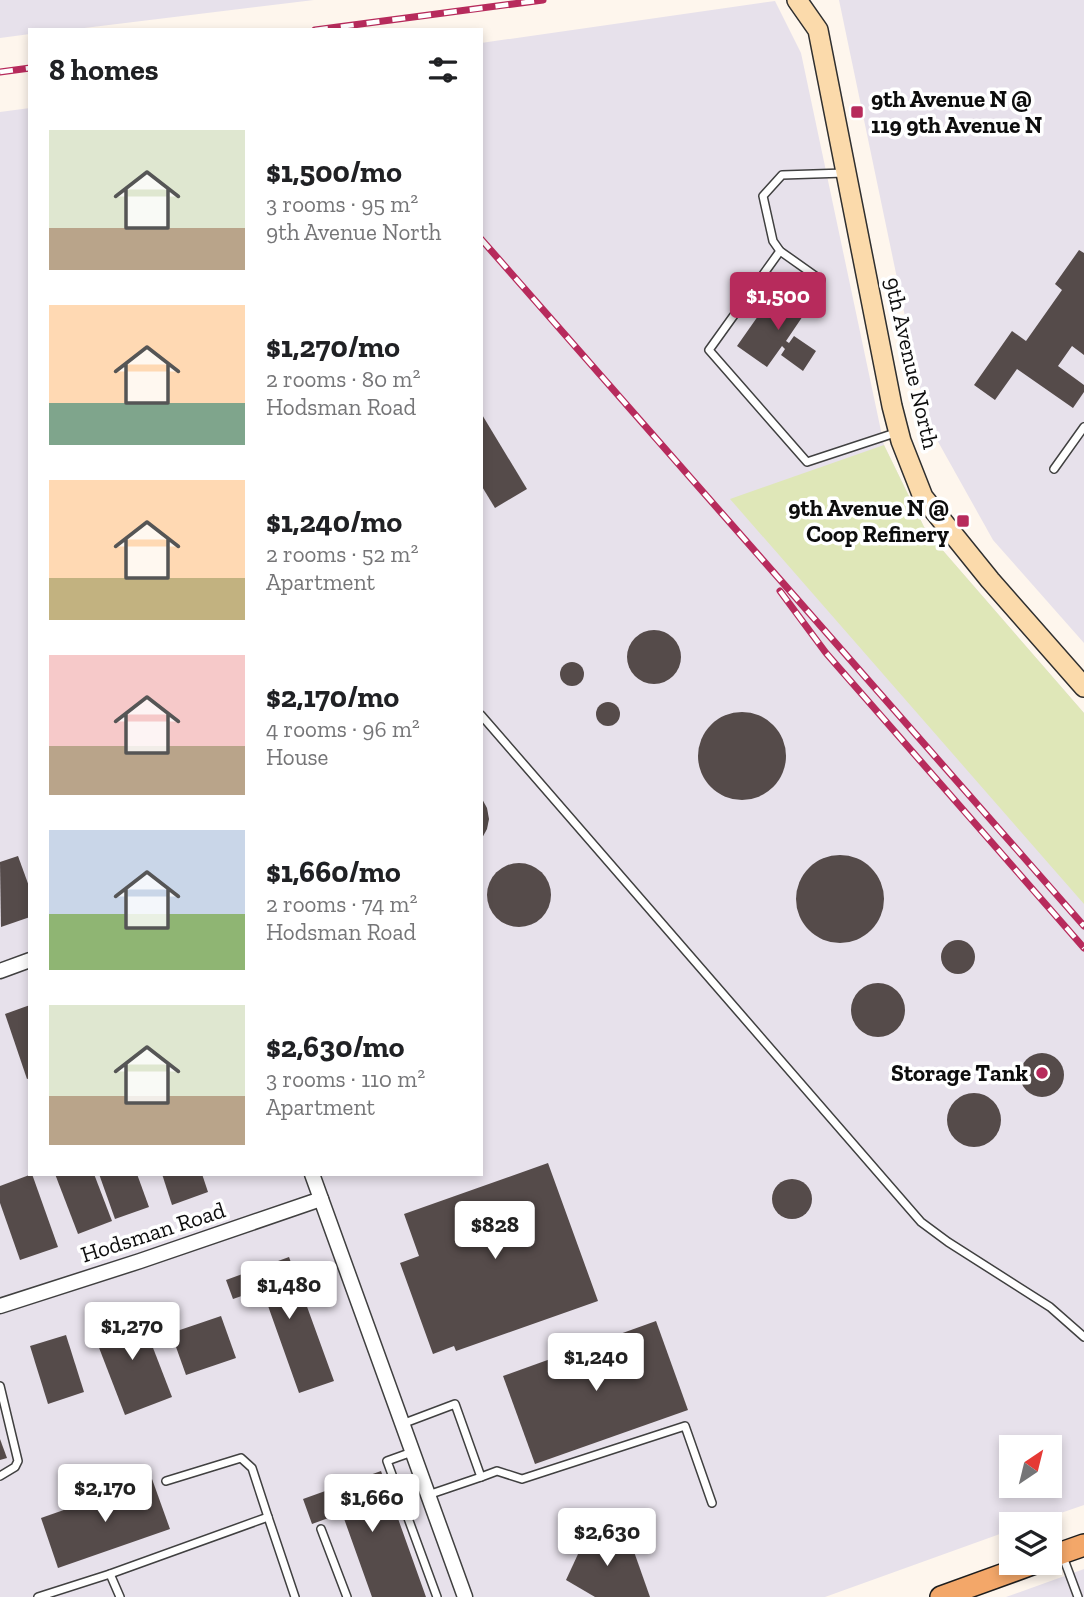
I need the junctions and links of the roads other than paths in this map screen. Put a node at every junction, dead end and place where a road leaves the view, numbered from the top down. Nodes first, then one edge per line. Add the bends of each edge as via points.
1 (797, 0) edge
2 (846, 173) junction
3 (780, 251) junction
4 (821, 279) dead end
5 (1084, 427) edge
6 (898, 431) junction
7 (1054, 469) dead end
8 (1084, 687) edge
9 (483, 717) edge
10 (28, 962) edge
11 (0, 971) edge
12 (313, 1176) edge
13 (321, 1199) junction
14 (0, 1306) edge
15 (1084, 1337) edge
16 (0, 1386) edge
17 (402, 1424) junction
18 (412, 1452) junction
19 (0, 1476) edge
20 (481, 1477) junction
21 (166, 1481) dead end
22 (428, 1495) junction
23 (712, 1503) dead end
24 (268, 1517) junction
25 (321, 1529) dead end
26 (1084, 1545) edge
27 (1062, 1553) edge
28 (1062, 1565) edge
29 (110, 1574) junction
30 (1002, 1575) edge
31 (1080, 1595) edge
32 (38, 1597) edge
33 (120, 1597) edge
34 (295, 1597) edge
35 (347, 1597) edge
36 (437, 1597) edge
37 (464, 1597) edge
38 (941, 1597) edge

1 - 2 street, 9th Avenue North via 818,30
2 - 3 lane via 782,175 763,196 773,241
2 - 6 street, 9th Avenue North
3 - 4 lane
3 - 6 lane via 709,349 807,462
5 - 7 lane
6 - 8 street, 9th Avenue North via 923,497
9 - 15 lane via 921,1222 1050,1307
10 - 11 street
12 - 13 street
13 - 14 street, Hodsman Road
13 - 17 street
16 - 19 lane via 18,1461
17 - 18 street
17 - 20 lane via 455,1404
18 - 22 street
18 - 36 lane via 387,1461
20 - 22 lane
20 - 23 lane via 497,1471 522,1479 685,1426
21 - 24 lane via 241,1458 252,1468
22 - 37 street
24 - 29 lane
24 - 34 lane
25 - 35 lane
26 - 27 main road
28 - 31 lane
29 - 32 lane
29 - 33 lane
30 - 38 main road

